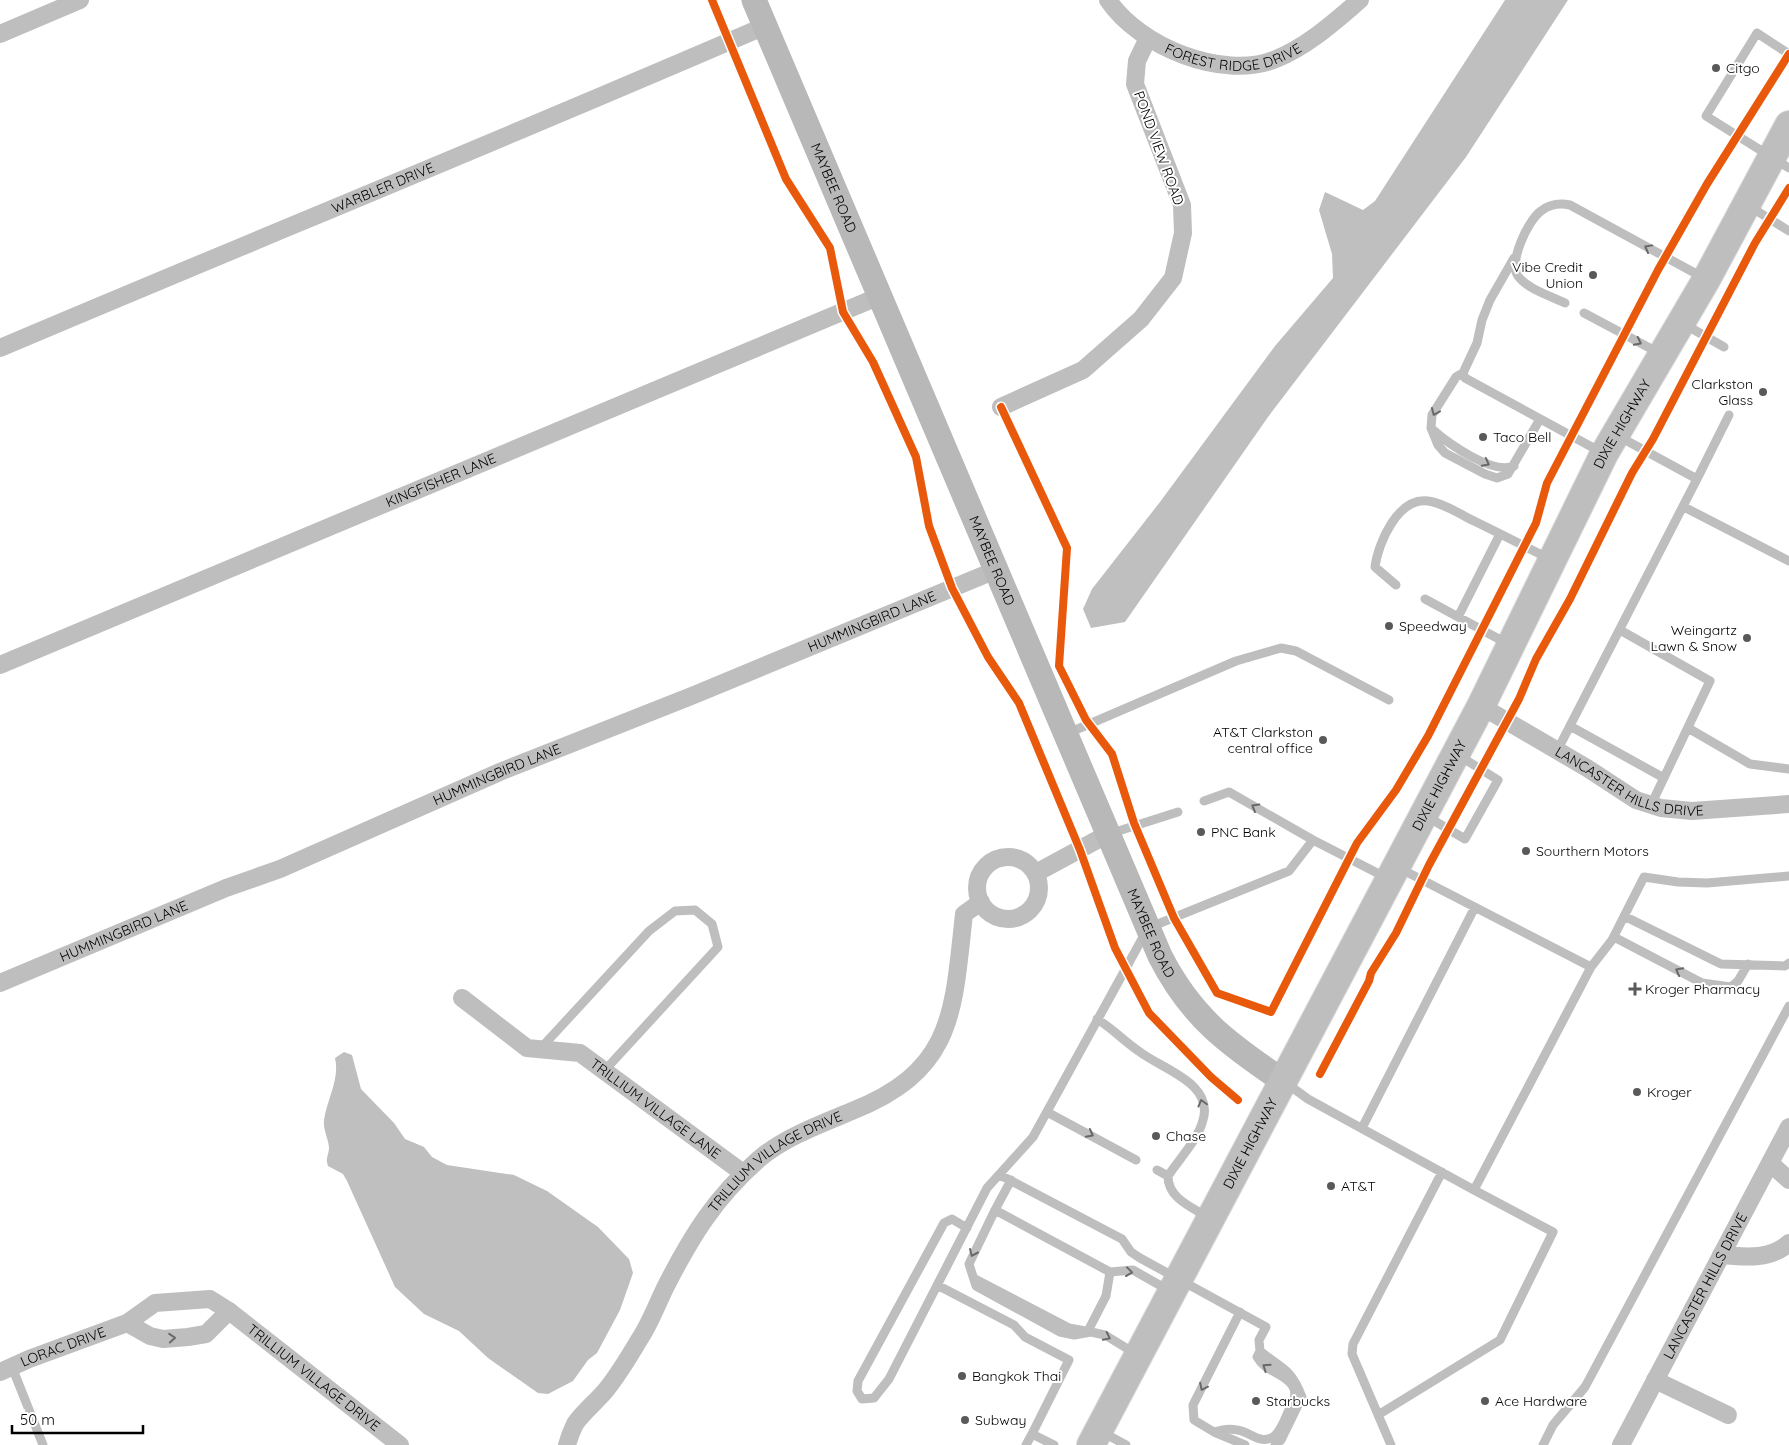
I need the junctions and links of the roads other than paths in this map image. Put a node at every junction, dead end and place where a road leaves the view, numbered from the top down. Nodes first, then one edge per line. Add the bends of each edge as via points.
1 (80, 0) edge
2 (754, 0) edge
3 (1108, 0) edge
4 (1360, 0) edge
5 (765, 26) junction
6 (0, 34) edge
7 (1148, 38) junction
8 (1789, 54) edge
9 (1789, 125) edge
10 (1780, 163) edge
11 (1746, 204) junction
12 (1789, 231) edge
13 (1515, 256) junction
14 (1706, 280) junction
15 (880, 296) junction
16 (1565, 303) dead end
17 (1584, 313) dead end
18 (1681, 322) junction
19 (1724, 347) dead end
20 (0, 348) edge
21 (1662, 355) junction
22 (1463, 373) junction
23 (1001, 407) dead end
24 (1729, 415) dead end
25 (1540, 419) junction
26 (1610, 444) junction
27 (1697, 480) junction
28 (1684, 507) junction
29 (1500, 534) junction
30 (1552, 560) junction
31 (1789, 561) edge
32 (996, 570) junction
33 (1396, 585) dead end
34 (1425, 599) dead end
35 (1458, 617) junction
36 (1620, 630) junction
37 (1511, 646) junction
38 (0, 665) edge
39 (1389, 700) dead end
40 (1482, 706) junction
41 (1570, 726) junction
42 (1688, 728) junction
43 (1066, 734) junction
44 (1557, 751) junction
45 (1456, 754) junction
46 (1789, 769) edge
47 (1664, 778) junction
48 (1204, 801) dead end
49 (1789, 804) edge
50 (1651, 805) junction
51 (1178, 812) dead end
52 (1424, 815) junction
53 (1108, 834) junction
54 (1313, 840) junction
55 (1036, 873) junction
56 (1393, 873) junction
57 (1789, 876) edge
58 (981, 902) junction
59 (1475, 907) junction
60 (1624, 916) junction
61 (1148, 928) junction
62 (1614, 937) junction
63 (1789, 963) edge
64 (1748, 964) junction
65 (1590, 967) junction
66 (0, 983) edge
67 (462, 998) dead end
68 (1789, 1006) edge
69 (1097, 1019) junction
70 (539, 1049) junction
71 (604, 1070) junction
72 (1283, 1081) junction
73 (1047, 1112) junction
74 (1362, 1128) junction
75 (1789, 1128) edge
76 (1136, 1160) dead end
77 (1771, 1164) junction
78 (1156, 1170) dead end
79 (1442, 1172) junction
80 (743, 1173) junction
81 (1000, 1175) junction
82 (1168, 1176) junction
83 (1011, 1180) junction
84 (1789, 1180) edge
85 (1474, 1190) junction
86 (995, 1210) junction
87 (1210, 1219) junction
88 (967, 1228) junction
89 (1789, 1243) edge
90 (1721, 1255) junction
91 (1110, 1272) junction
92 (937, 1285) junction
93 (1175, 1285) junction
94 (229, 1311) junction
95 (1240, 1312) junction
96 (127, 1323) junction
97 (1090, 1332) junction
98 (1260, 1351) junction
99 (1138, 1355) junction
100 (6, 1370) edge
101 (1655, 1380) junction
102 (1378, 1414) junction
103 (1728, 1415) dead end
104 (1214, 1432) junction
105 (1032, 1434) junction
106 (1095, 1437) edge
107 (44, 1445) edge
108 (400, 1445) edge
109 (567, 1445) edge
110 (1026, 1445) edge
111 (1054, 1445) edge
112 (1126, 1445) edge
113 (1245, 1445) edge
114 (1275, 1445) edge
115 (1391, 1445) edge
116 (1543, 1445) edge
117 (1621, 1445) edge

1 - 6 street
2 - 5 main road, MAYBEE ROAD
3 - 7 street, FOREST RIDGE DRIVE via 1116,13
4 - 7 street, FOREST RIDGE DRIVE via 1296,50 1274,60 1251,65 1212,63 1160,46
5 - 15 main road, MAYBEE ROAD
5 - 20 street, WARBLER DRIVE via 597,100 304,219
7 - 23 street, POND VIEW ROAD via 1137,61 1135,84 1182,205 1183,233 1173,278 1141,319 1083,370
8 - 10 lane via 1756,33 1706,116
9 - 10 main road, DIXIE HIGHWAY
10 - 11 main road, DIXIE HIGHWAY
11 - 12 lane
11 - 14 main road, DIXIE HIGHWAY
14 -> 13 lane via 1562,204 1551,205 1534,217
13 - 16 lane via 1517,275 1523,282
13 - 22 lane via 1490,300
14 - 18 main road, DIXIE HIGHWAY
15 - 32 main road, MAYBEE ROAD
15 - 38 street, KINGFISHER LANE
17 -> 21 lane
18 - 19 lane
18 - 21 main road, DIXIE HIGHWAY
21 - 26 main road, DIXIE HIGHWAY
22 - 25 lane via 1465,378
22 -> 25 lane via 1450,384 1432,415 1431,428 1445,453 1484,474 1496,478 1508,474
24 - 27 lane
25 - 26 lane
26 - 27 lane
26 - 30 main road, DIXIE HIGHWAY
27 - 28 lane
28 - 31 lane
28 - 36 lane
29 - 30 lane
29 - 33 lane via 1427,501 1409,504 1398,512 1377,554 1375,567
29 - 35 lane
30 - 37 main road, DIXIE HIGHWAY
32 - 43 main road, MAYBEE ROAD
32 - 66 street, HUMMINGBIRD LANE via 502,771 280,869 226,888
34 - 35 lane
35 - 37 lane
36 - 41 lane
36 - 42 lane via 1710,680
37 - 40 main road, DIXIE HIGHWAY
39 - 43 lane via 1296,651 1281,648 1236,661
40 - 44 street, LANCASTER HILLS DRIVE
40 - 45 main road, DIXIE HIGHWAY
41 - 44 lane
41 - 47 lane
42 - 46 lane via 1750,764
42 - 47 lane
43 - 53 main road, MAYBEE ROAD
44 - 50 street, LANCASTER HILLS DRIVE via 1636,800
45 - 52 main road, DIXIE HIGHWAY
45 - 52 lane via 1498,780 1465,838
47 - 50 lane
54 -> 48 lane via 1229,792
49 - 50 street, LANCASTER HILLS DRIVE via 1692,811
51 - 53 lane
52 - 56 main road, DIXIE HIGHWAY
53 - 55 street
53 - 61 main road, MAYBEE ROAD
54 - 56 lane
54 - 61 lane via 1289,871
55 - 58 street via 1017,858 994,860 978,878
55 - 58 street via 1038,897 1032,908 1022,915 1011,919 999,917 988,912
56 - 59 lane
56 - 72 main road, DIXIE HIGHWAY
57 - 60 lane via 1707,883 1644,877
58 - 80 street, TRILLIUM VILLAGE DRIVE via 964,914 953,1003 941,1041 920,1069 896,1091 805,1131
59 - 65 lane
59 - 74 lane
60 - 62 lane
60 - 64 lane via 1721,964
61 - 69 lane
61 - 72 main road, MAYBEE ROAD via 1171,979 1207,1024 1233,1048
64 -> 62 lane via 1731,987 1715,986 1702,983
62 - 65 lane
63 - 64 lane via 1785,966
65 - 85 lane
67 - 70 street, TRILLIUM VILLAGE LANE via 526,1048
68 - 116 lane via 1585,1386 1553,1425
69 - 73 lane
82 -> 69 lane via 1203,1120 1204,1105 1199,1093
70 - 71 street, TRILLIUM VILLAGE LANE via 580,1053
70 - 71 lane via 649,931 675,911 695,910 712,924 718,947
71 - 80 street, TRILLIUM VILLAGE LANE
72 - 74 lane via 1308,1099
72 - 87 main road, DIXIE HIGHWAY
73 -> 76 lane
73 - 81 lane via 1033,1137
74 - 79 lane
75 - 77 street, LANCASTER HILLS DRIVE
77 - 84 street
77 - 90 street, LANCASTER HILLS DRIVE
78 - 82 lane
79 - 85 lane
79 - 102 lane via 1354,1344 1352,1354
80 - 109 street, TRILLIUM VILLAGE DRIVE via 704,1218 641,1338 607,1389 575,1424
81 - 83 lane
81 - 88 lane via 987,1188
82 - 87 lane via 1168,1186 1173,1195
83 - 86 lane
83 - 93 lane via 1122,1239 1131,1252
85 - 102 lane via 1553,1232 1500,1340
86 - 91 lane
86 -> 97 lane via 969,1264 976,1286 1060,1332 1074,1335
87 - 93 main road, DIXIE HIGHWAY
88 - 92 lane
88 - 92 lane via 952,1220 944,1223 858,1381 857,1391 862,1398 874,1398 889,1378
89 - 90 street via 1757,1257
90 - 101 street, LANCASTER HILLS DRIVE
91 -> 93 lane via 1133,1270
91 - 97 lane via 1106,1296
92 - 105 lane via 1014,1325 1025,1337 1069,1360
93 - 95 lane
93 - 99 main road, DIXIE HIGHWAY
94 - 96 street, TRILLIUM VILLAGE DRIVE via 210,1299 155,1303
96 -> 94 street via 150,1336 164,1339 188,1337 206,1334
94 - 108 street, TRILLIUM VILLAGE DRIVE
95 - 98 lane via 1266,1327 1259,1340
95 -> 104 lane via 1193,1405 1194,1420
96 - 100 street, LORAC DRIVE
97 -> 99 lane via 1105,1335
104 -> 98 lane via 1239,1430 1264,1440 1274,1437 1279,1429 1296,1397 1294,1387 1288,1379 1262,1366 1257,1357
98 - 114 lane via 1287,1368 1302,1397 1281,1440
99 - 106 main road, DIXIE HIGHWAY
100 - 107 lane
101 - 103 street
101 - 117 street, LANCASTER HILLS DRIVE
102 - 115 lane
104 - 113 lane
105 - 110 lane
105 - 111 lane
106 - 112 lane

